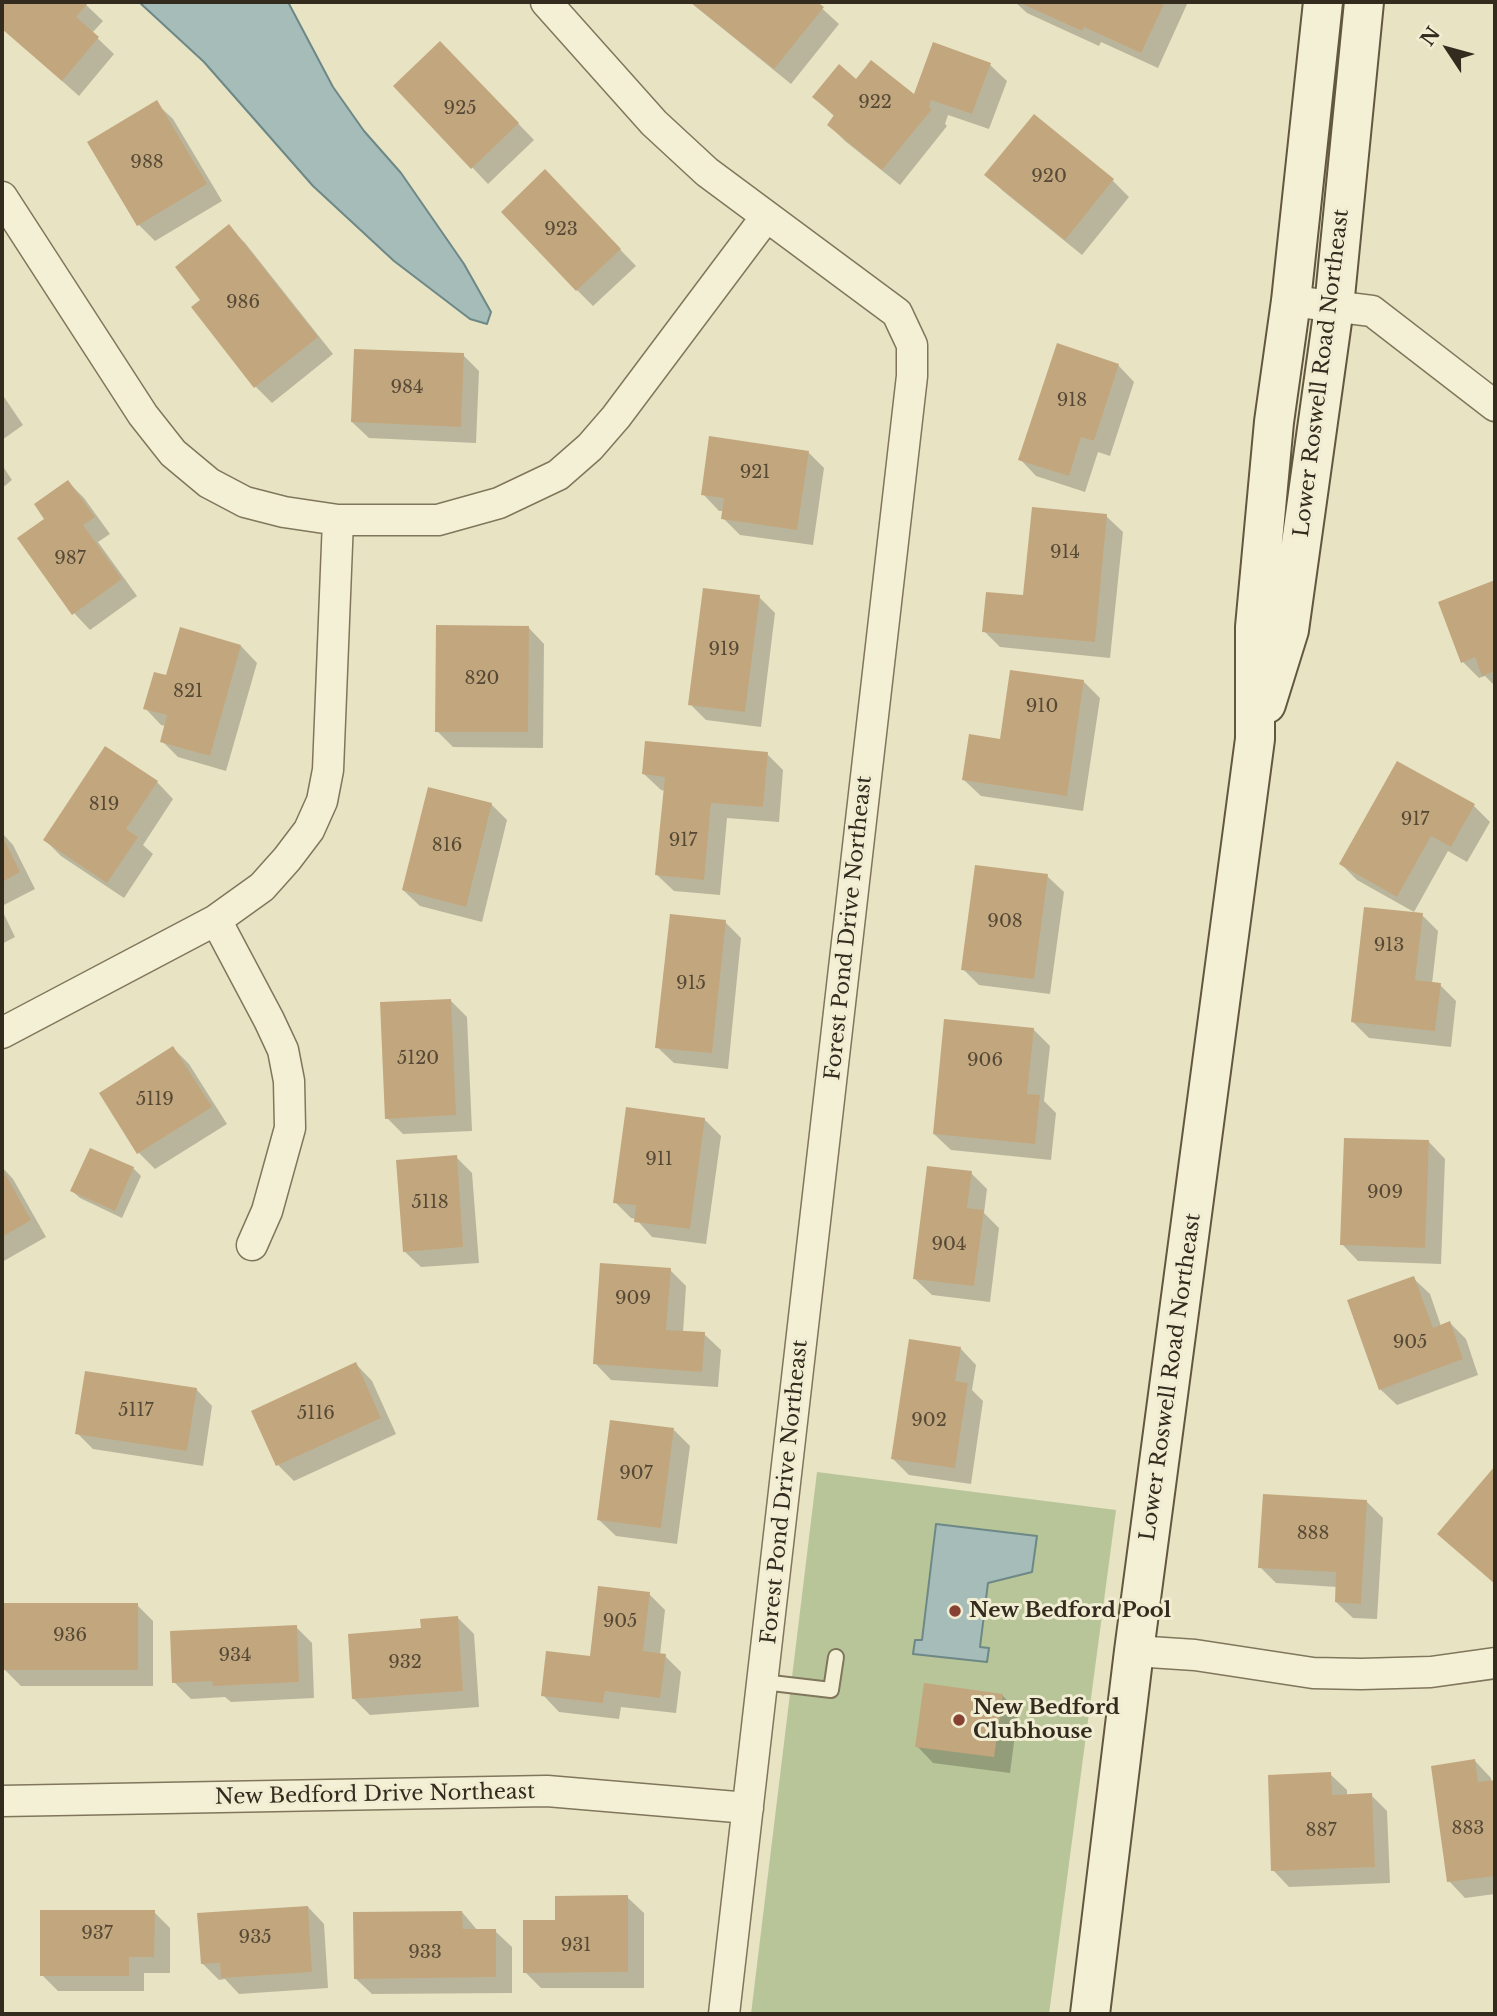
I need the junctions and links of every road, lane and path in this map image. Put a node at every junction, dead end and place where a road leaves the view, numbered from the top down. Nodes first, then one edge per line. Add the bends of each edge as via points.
1 (547, 2) edge
2 (1323, 2) edge
3 (1364, 2) edge
4 (2, 197) edge
5 (766, 217) junction
6 (1291, 301) junction
7 (1334, 307) junction
8 (1495, 406) edge
9 (338, 520) junction
10 (1255, 739) junction
11 (216, 920) junction
12 (2, 1033) edge
13 (252, 1245) dead end
14 (1135, 1651) junction
15 (836, 1657) dead end
16 (1495, 1662) edge
17 (763, 1682) junction
18 (2, 1801) edge
19 (748, 1808) junction
20 (724, 2014) edge
21 (1090, 2014) edge

1 - 5 street, Forest Pond Drive Northeast via 654,123
2 - 6 street, Lower Roswell Road Northeast
3 - 7 street, Lower Roswell Road Northeast
4 - 9 street via 143,415 173,453 244,502
5 - 9 street via 616,416 558,475 499,503 438,520
5 - 17 street, Forest Pond Drive Northeast via 897,313 912,345 912,376
6 - 7 street
6 - 10 street, Lower Roswell Road Northeast via 1274,422 1255,627
7 - 8 street via 1372,311
7 - 10 street, Lower Roswell Road Northeast via 1289,630
9 - 11 street via 328,770 322,801 309,830 287,859 262,887
10 - 14 street, Lower Roswell Road Northeast
11 - 12 street
11 - 13 street via 269,1020 289,1081 290,1128 267,1211
14 - 16 street via 1188,1654 1313,1673 1431,1672
14 - 21 street, Lower Roswell Road Northeast
15 - 17 lane via 831,1690
17 - 19 street, Forest Pond Drive Northeast
18 - 19 street, New Bedford Drive Northeast via 547,1791
19 - 20 street, Forest Pond Drive Northeast

